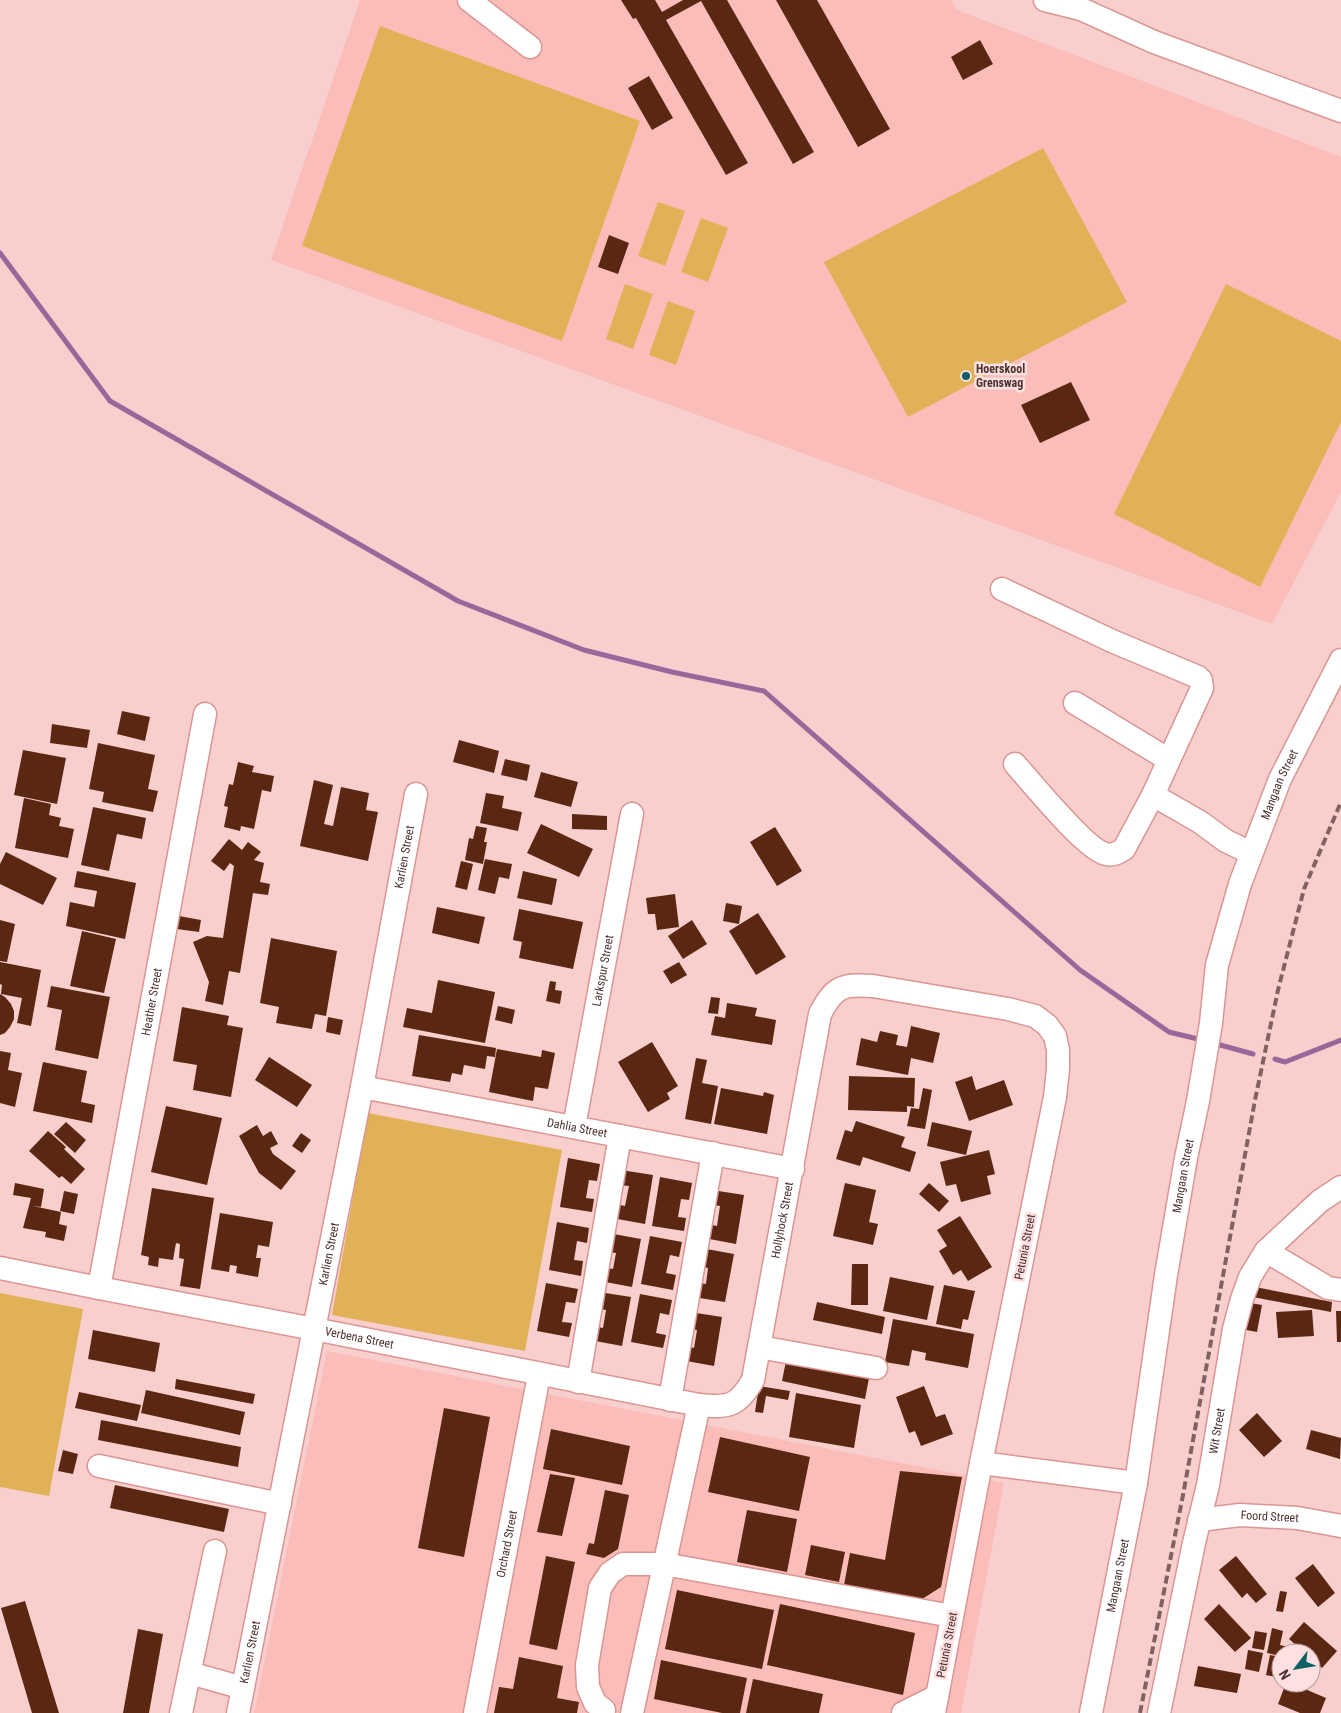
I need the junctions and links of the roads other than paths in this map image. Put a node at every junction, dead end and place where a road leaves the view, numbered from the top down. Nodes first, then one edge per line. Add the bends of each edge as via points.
1 (469, 0) edge
2 (1045, 0) edge
3 (1082, 4) edge
4 (530, 47) dead end
5 (1341, 111) edge
6 (1002, 589) dead end
7 (1341, 660) edge
8 (1075, 703) dead end
9 (204, 714) dead end
10 (1169, 760) junction
11 (1015, 764) dead end
12 (416, 794) dead end
13 (1153, 795) junction
14 (632, 814) dead end
15 (1251, 853) junction
16 (820, 1014) joint
17 (362, 1087) junction
18 (574, 1127) junction
19 (620, 1136) junction
20 (713, 1153) junction
21 (793, 1169) junction
22 (1341, 1187) edge
23 (1266, 1252) junction
24 (0, 1268) edge
25 (99, 1288) junction
26 (1341, 1290) edge
27 (314, 1329) junction
28 (759, 1347) junction
29 (876, 1368) dead end
30 (540, 1375) junction
31 (578, 1382) junction
32 (670, 1400) junction
33 (709, 1406) junction
34 (981, 1463) junction
35 (99, 1466) dead end
36 (1136, 1483) junction
37 (280, 1504) junction
38 (1199, 1520) junction
39 (1341, 1526) edge
40 (215, 1551) dead end
41 (664, 1564) junction
42 (952, 1616) junction
43 (190, 1673) junction
44 (243, 1688) junction
45 (936, 1704) edge
46 (609, 1712) edge
47 (181, 1713) edge
48 (238, 1713) edge
49 (475, 1713) edge
50 (632, 1713) edge
51 (903, 1713) edge
52 (1091, 1713) edge
53 (1160, 1713) edge

1 - 4 street
2 - 3 street
3 - 5 street via 1154,42
6 - 10 street via 1201,680 1202,688
7 - 15 street, Mangaan Street via 1280,779
8 - 10 street
9 - 25 street, Heather Street
10 - 13 street
11 - 13 street via 1073,830 1093,848 1106,854 1117,854 1124,849
12 - 17 street, Karlien Street
13 - 15 street
14 - 18 street, Larkspur Street
15 - 36 street, Mangaan Street via 1217,965
16 - 21 street, Hollyhock Street
16 - 34 street, Petunia Street via 835,992 856,985 873,986 1035,1016 1055,1036 1058,1050 1055,1097
17 - 18 street, Dahlia Street
17 - 27 street, Karlien Street
18 - 19 street, Dahlia Street
19 - 20 street, Dahlia Street
19 - 31 street
20 - 21 street, Dahlia Street
20 - 32 street
21 - 28 street, Hollyhock Street
22 - 23 street, Wit Street via 1320,1201
23 - 26 street via 1328,1288
23 - 38 street, Wit Street via 1250,1277 1234,1329 1212,1466
24 - 25 street, Verbena Street
25 - 27 street, Verbena Street
27 - 30 street, Verbena Street
27 - 37 street, Karlien Street
28 - 29 street
28 - 33 street, Hollyhock Street via 753,1380 744,1396 735,1403
30 - 31 street, Verbena Street
30 - 49 street, Orchard Street
31 - 32 street, Verbena Street
32 - 33 street, Verbena Street
33 - 41 street
34 - 36 street
34 - 42 street, Petunia Street
35 - 37 street
36 - 52 street, Mangaan Street
37 - 44 street, Karlien Street
38 - 39 street, Foord Street via 1240,1515 1297,1518
38 - 53 street, Wit Street
40 - 43 street
41 - 42 street
41 - 46 street via 623,1564 610,1573 600,1588 587,1665 588,1687 595,1703
41 - 50 street
42 - 45 street, Petunia Street
43 - 44 street
43 - 47 street
44 - 48 street, Karlien Street
45 - 51 street

